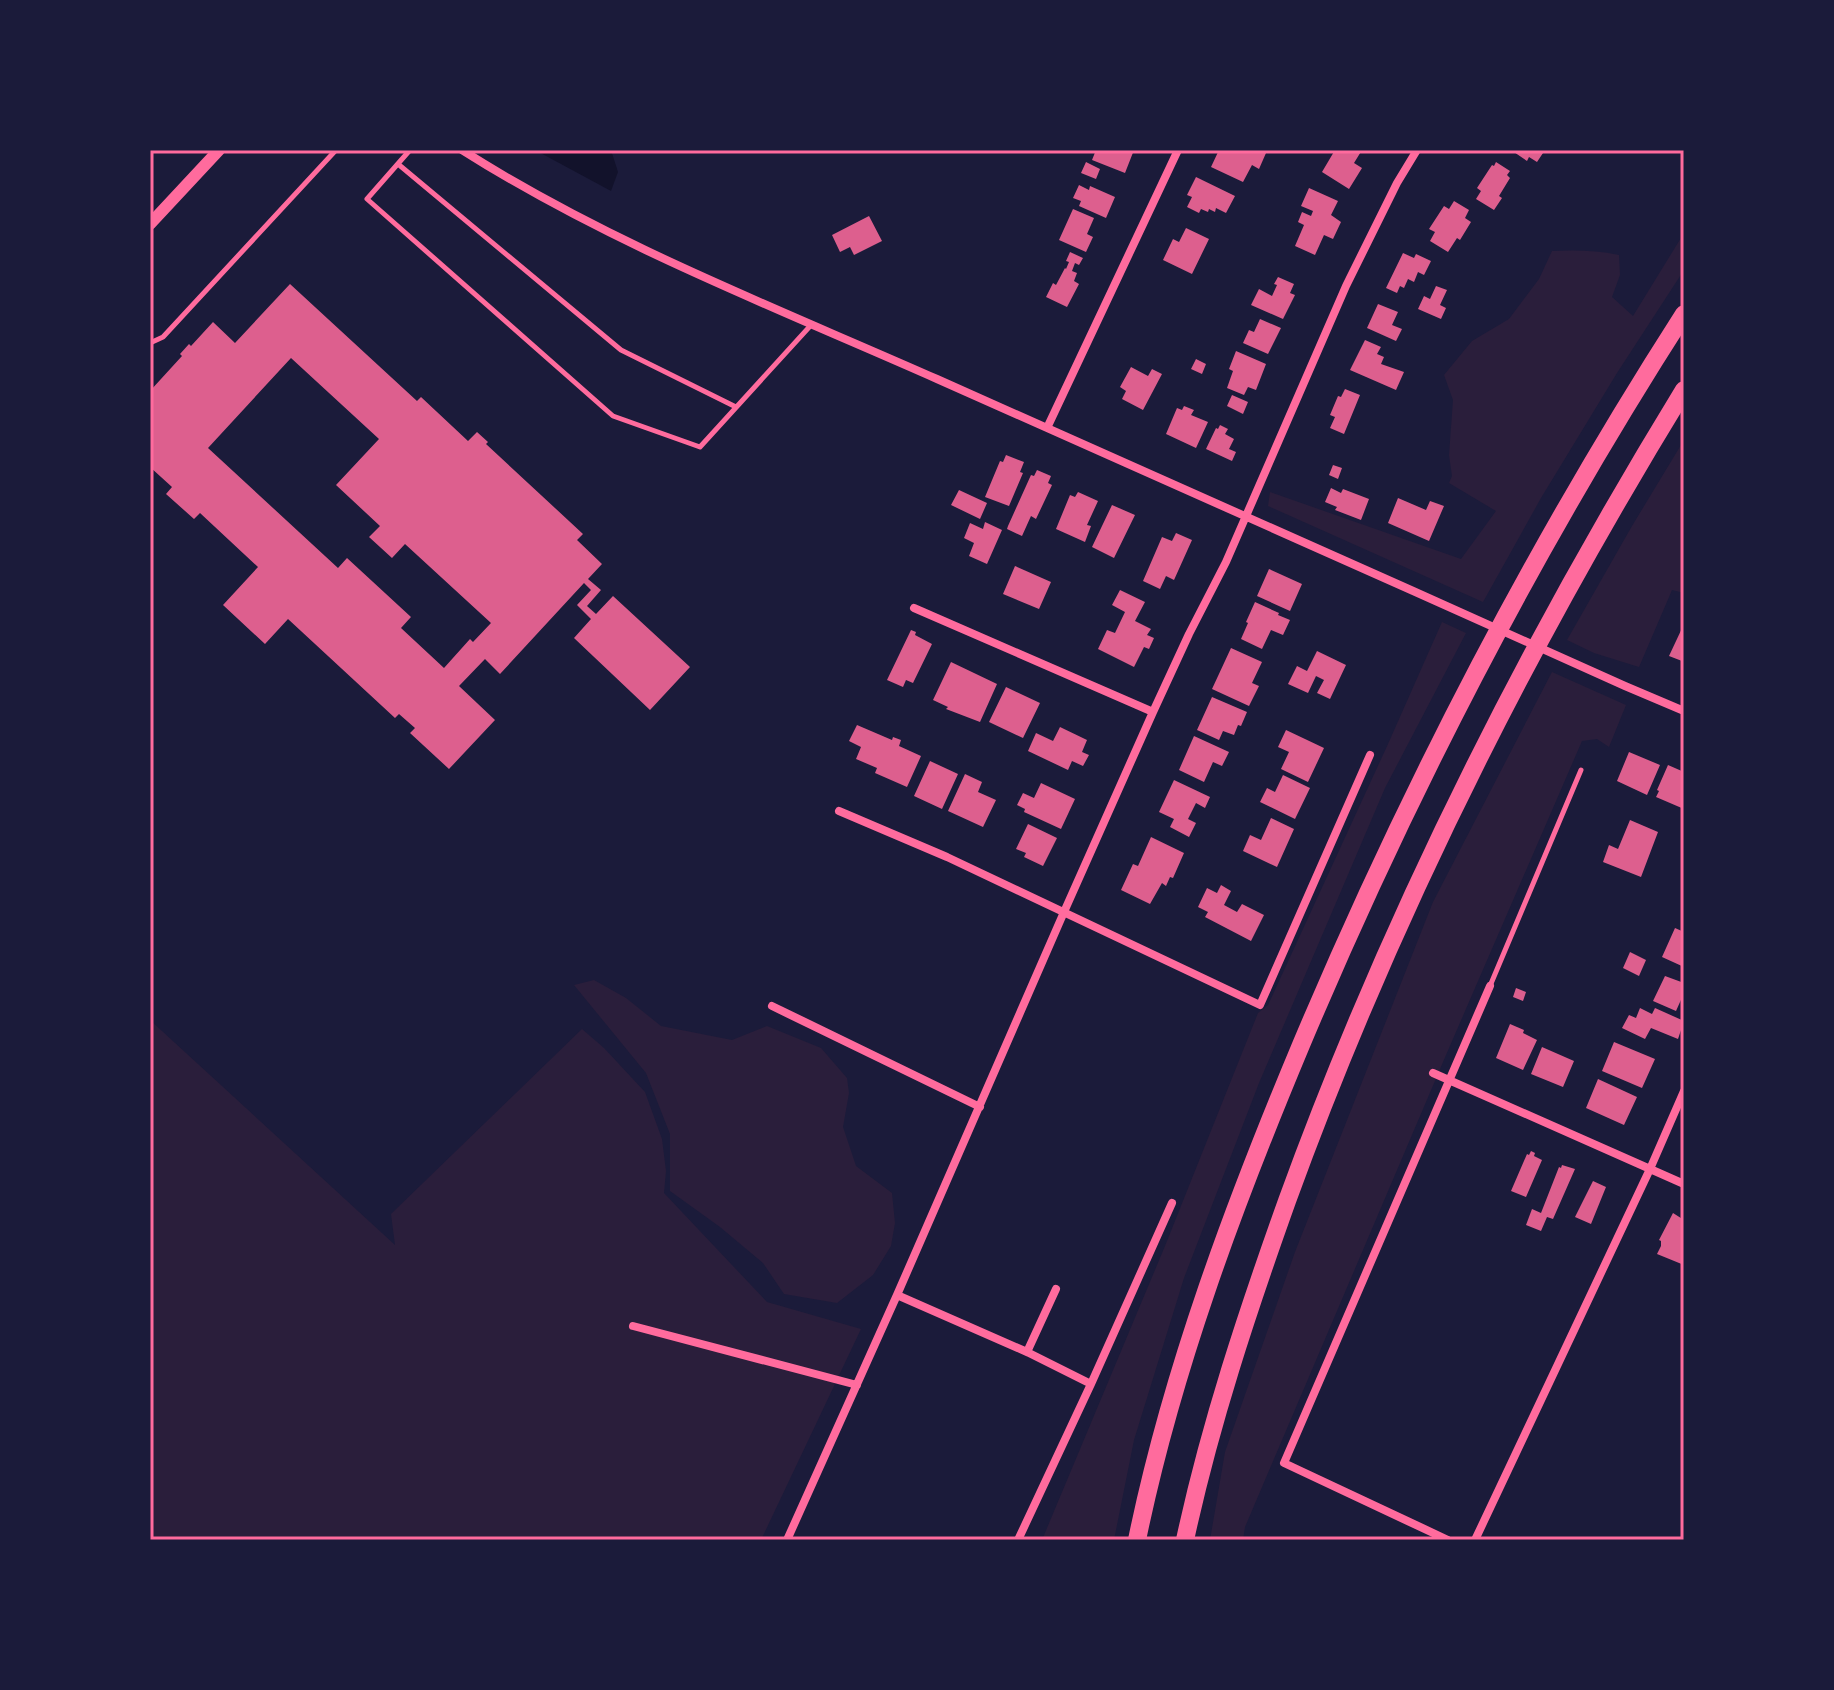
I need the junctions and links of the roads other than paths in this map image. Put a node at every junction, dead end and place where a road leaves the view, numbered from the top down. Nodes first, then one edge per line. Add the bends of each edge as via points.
1 (219, 150) edge
2 (336, 150) edge
3 (410, 150) edge
4 (462, 150) edge
5 (1178, 150) edge
6 (1417, 150) edge
7 (398, 164) junction
8 (150, 224) edge
9 (1684, 314) edge
10 (812, 324) junction
11 (150, 343) edge
12 (1684, 390) edge
13 (736, 407) junction
14 (1047, 428) junction
15 (1246, 516) junction
16 (914, 608) dead end
17 (1684, 711) edge
18 (1153, 712) junction
19 (1370, 755) dead end
20 (1581, 770) dead end
21 (839, 811) dead end
22 (1064, 912) junction
23 (1490, 986) joint
24 (772, 1006) dead end
25 (1433, 1073) dead end
26 (1450, 1080) junction
27 (1684, 1091) edge
28 (980, 1107) junction
29 (1650, 1169) junction
30 (1684, 1184) edge
31 (1172, 1203) dead end
32 (1056, 1289) dead end
33 (897, 1295) junction
34 (633, 1326) dead end
35 (1027, 1352) junction
36 (1091, 1384) junction
37 (857, 1385) junction
38 (787, 1540) edge
39 (1018, 1540) edge
40 (1137, 1540) edge
41 (1185, 1540) edge
42 (1448, 1540) edge
43 (1475, 1540) edge

1 - 8 street
2 - 11 lane via 163,337
3 - 7 lane
4 - 10 street via 647,251
5 - 14 street
6 - 15 street via 1346,286
7 - 13 lane via 621,350
7 - 13 lane via 367,199 613,416 700,447
9 - 40 highway via 1513,600 1363,901 1279,1100 1213,1276 1170,1406
10 - 13 lane
10 - 14 street
12 - 41 highway via 1589,549 1512,693 1378,974 1251,1304 1210,1435
14 - 15 street
15 - 17 street
15 - 18 street
16 - 18 street
18 - 22 street
19 - 22 street via 1260,1005
20 - 23 lane
21 - 22 street
22 - 28 street
23 - 26 street
24 - 28 street
25 - 26 street
26 - 29 street
26 - 42 street via 1284,1463
27 - 29 street
28 - 33 street
29 - 30 street
29 - 43 street
31 - 36 street
32 - 35 street
33 - 35 street
33 - 37 street
34 - 37 street
35 - 36 street
36 - 39 street
37 - 38 street

